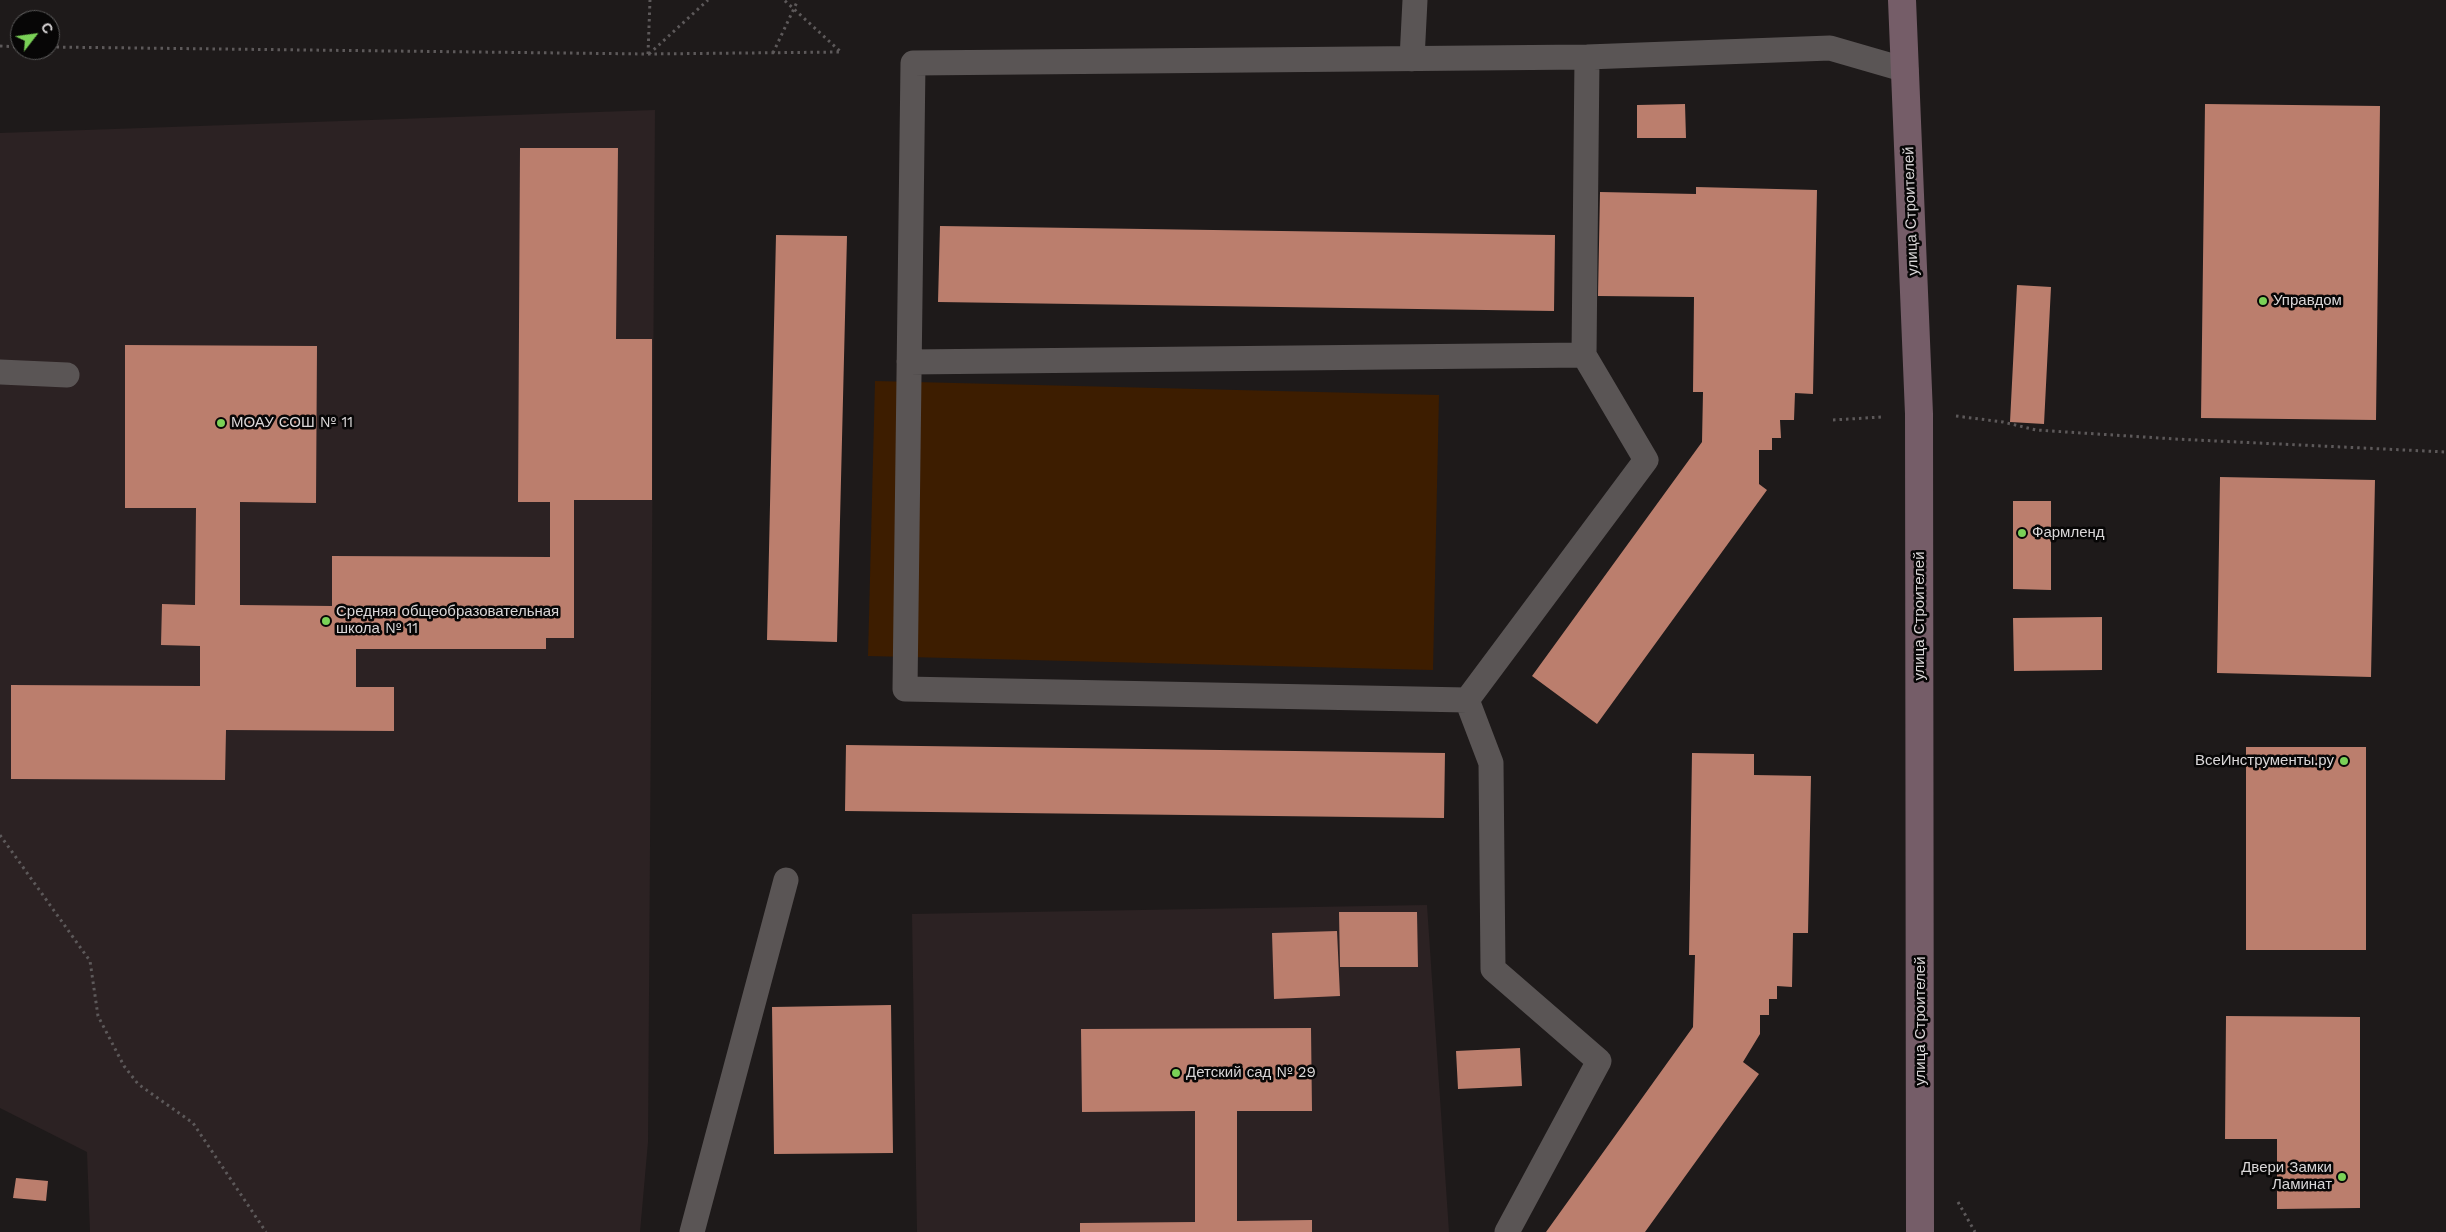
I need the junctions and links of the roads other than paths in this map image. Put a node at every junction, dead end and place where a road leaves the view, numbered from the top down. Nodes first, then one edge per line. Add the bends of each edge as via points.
1 (1415, 0) edge
2 (1902, 0) edge
3 (1587, 57) junction
4 (1412, 59) junction
5 (1906, 70) junction
6 (1584, 354) junction
7 (909, 362) junction
8 (0, 372) edge
9 (67, 375) dead end
10 (1467, 700) junction
11 (786, 880) dead end
12 (692, 1232) edge
13 (1507, 1232) edge
14 (1920, 1232) edge

1 - 4 lane
2 - 5 main road, улица Строителей
3 - 4 lane
3 - 5 lane via 1830,48
3 - 6 lane
4 - 7 lane via 912,63
5 - 14 main road, улица Строителей via 1919,414
6 - 7 lane
6 - 10 lane via 1646,460
7 - 10 lane via 905,689
8 - 9 lane
10 - 13 lane via 1491,763 1493,969 1599,1061
11 - 12 lane

